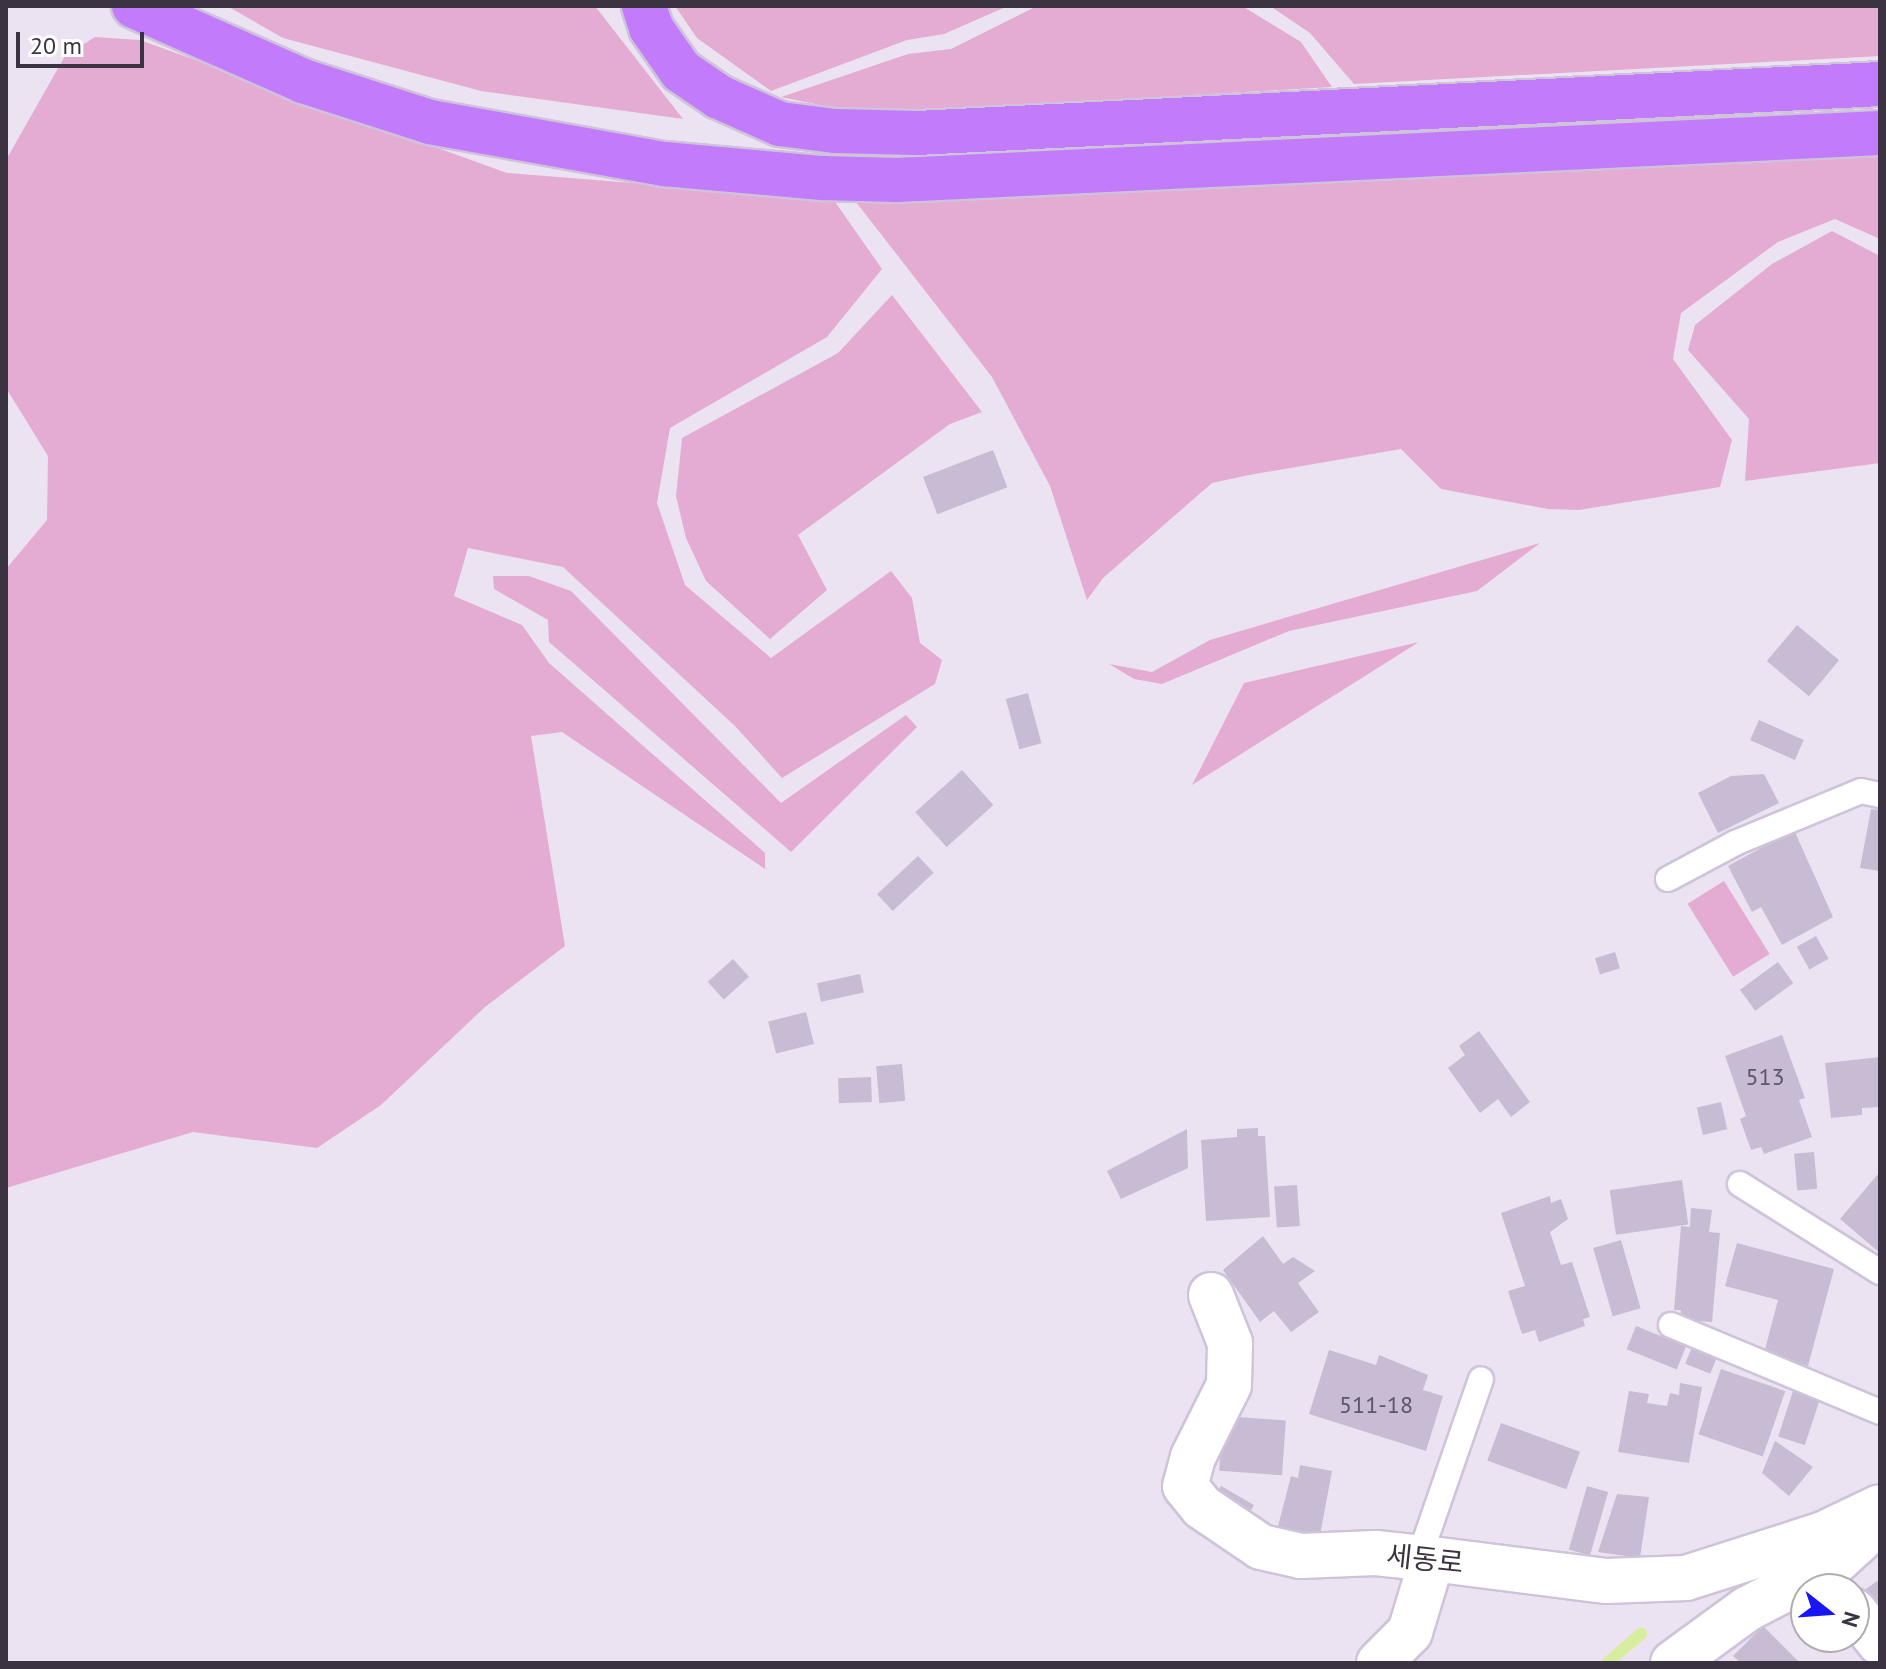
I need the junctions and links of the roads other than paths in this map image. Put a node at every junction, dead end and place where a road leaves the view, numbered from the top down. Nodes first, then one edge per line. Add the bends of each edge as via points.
1 (134, 6) edge
2 (644, 6) edge
3 (1880, 84) edge
4 (1880, 133) edge
5 (1880, 795) edge
6 (1668, 879) dead end
7 (1740, 1184) dead end
8 (1880, 1272) edge
9 (1211, 1295) dead end
10 (1671, 1325) dead end
11 (1481, 1379) dead end
12 (1880, 1412) edge
13 (1880, 1507) edge
14 (1880, 1522) edge
15 (1426, 1558) junction
16 (1837, 1573) edge
17 (1790, 1593) edge
18 (1379, 1663) edge
19 (1673, 1663) edge

1 - 4 highway via 303,81 430,122 664,164 822,178 897,180
2 - 3 highway via 651,28 681,71 719,97 780,124 835,131 917,133
5 - 6 lane via 1861,791 1735,843
7 - 8 lane
9 - 15 street, 세동로 via 1230,1343 1229,1385 1193,1457 1185,1486 1202,1507 1261,1547 1301,1556
10 - 12 lane
11 - 15 lane
13 - 15 street, 세동로 via 1821,1535 1686,1578 1607,1581
14 - 16 street
15 - 18 street via 1410,1632
17 - 19 street via 1747,1609

